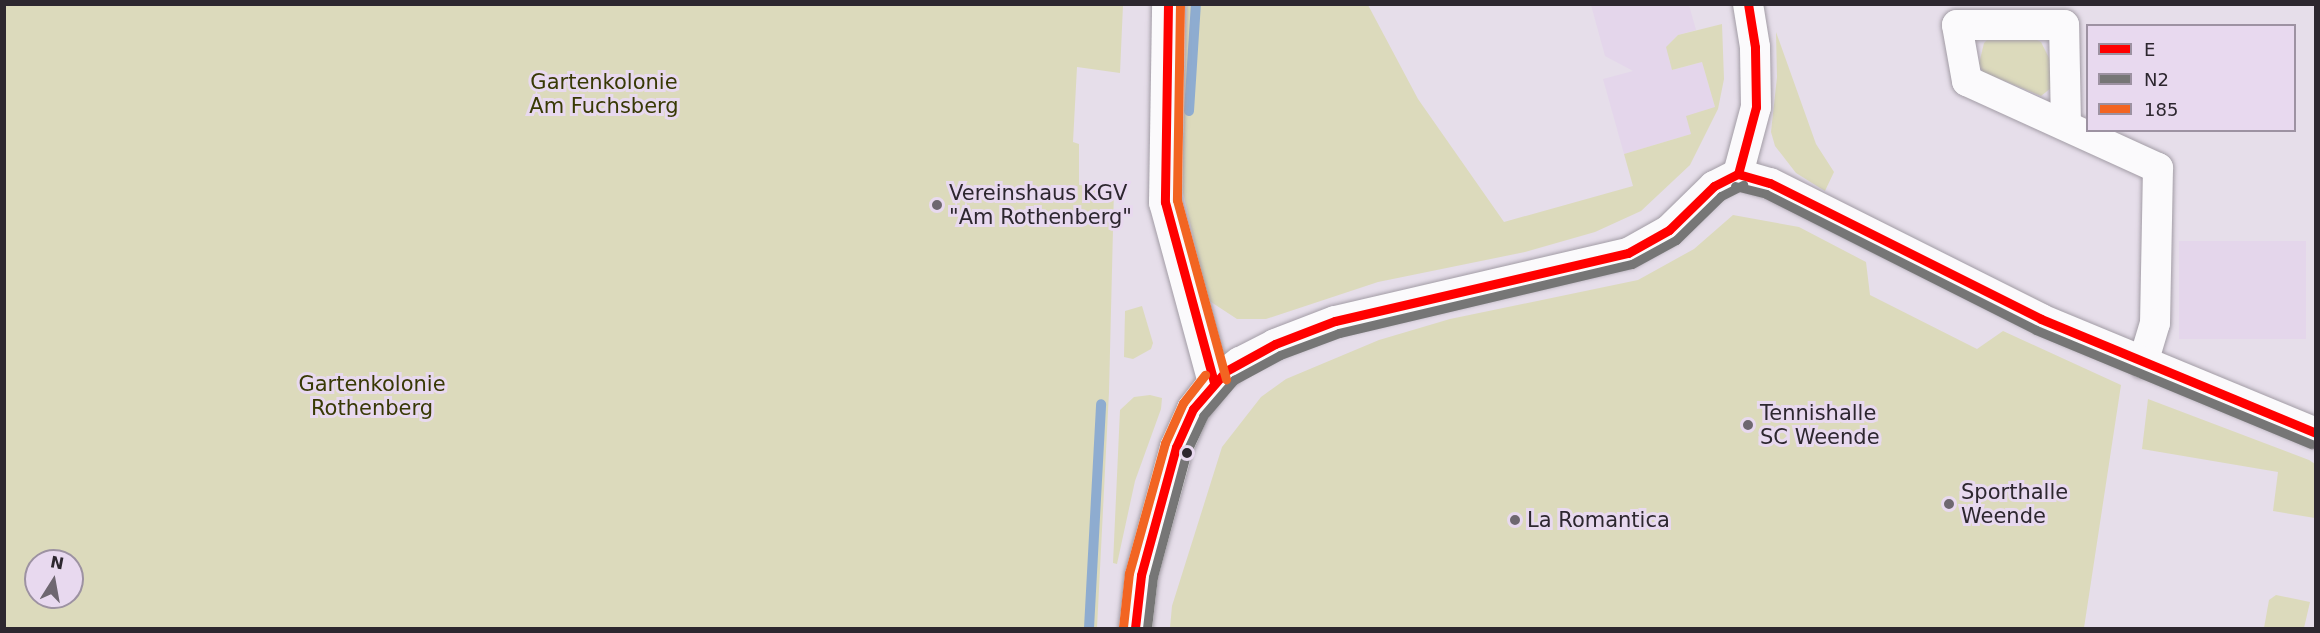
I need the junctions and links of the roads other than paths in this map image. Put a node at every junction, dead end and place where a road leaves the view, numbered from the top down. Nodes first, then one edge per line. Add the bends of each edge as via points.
1 (1168, 4) edge
2 (1748, 4) edge
3 (2066, 15) edge
4 (2066, 125) junction
5 (1738, 174) junction
6 (2143, 363) junction
7 (1214, 382) junction
8 (2316, 433) edge
9 (1135, 628) edge

1 - 7 street via 1165,202
2 - 5 street via 1755,47 1756,107
3 - 4 street
3 - 4 street via 1958,26 1967,81
4 - 6 street via 2158,168 2155,322
5 - 6 street via 1770,183 2002,300
5 - 7 street via 1714,186 1669,230 1628,253 1335,321 1275,344 1240,362
6 - 8 street
7 - 9 street via 1193,409 1176,447 1141,575

